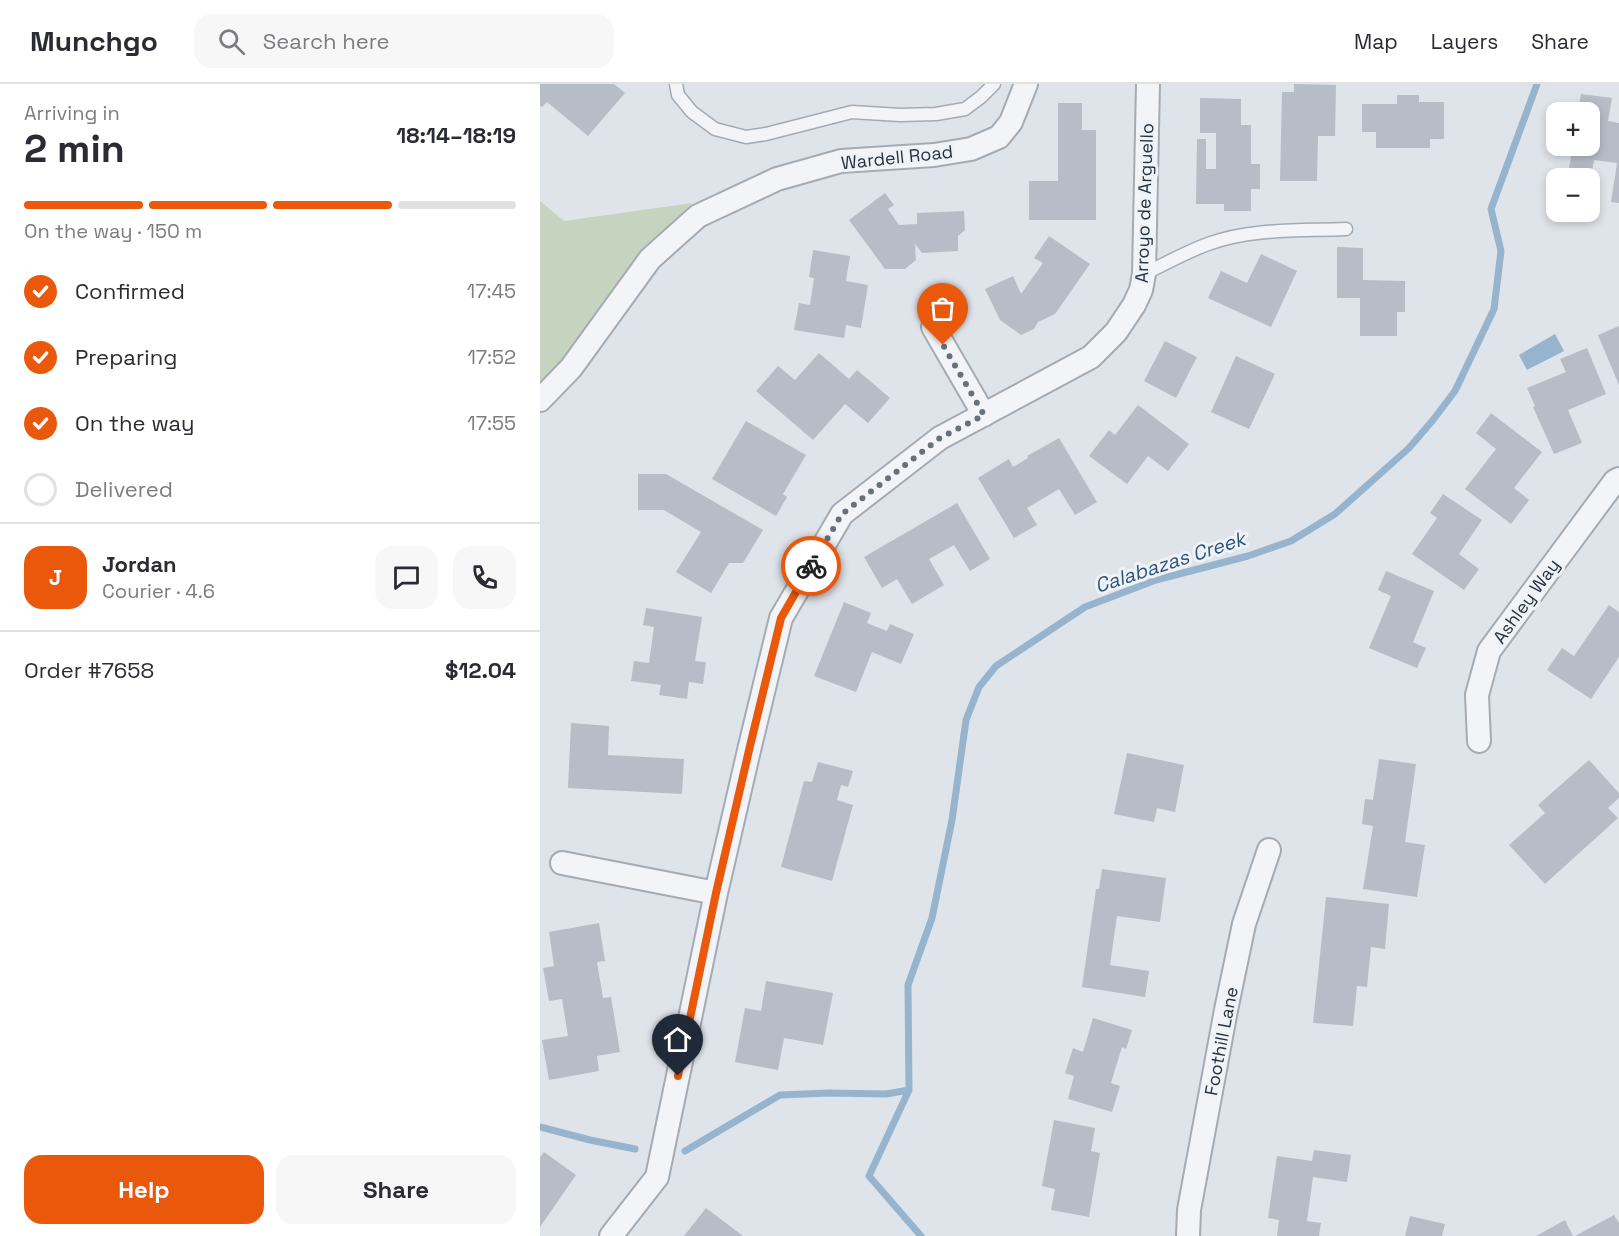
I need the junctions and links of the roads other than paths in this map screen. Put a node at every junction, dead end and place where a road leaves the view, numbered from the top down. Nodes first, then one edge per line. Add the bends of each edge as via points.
1 (676, 84) edge
2 (994, 84) edge
3 (1026, 84) edge
4 (1148, 84) edge
5 (1346, 229) dead end
6 (1144, 274) junction
7 (933, 327) dead end
8 (540, 400) edge
9 (984, 415) junction
10 (1619, 479) edge
11 (1479, 741) dead end
12 (1269, 850) dead end
13 (562, 863) dead end
14 (716, 893) junction
15 (611, 1236) edge
16 (1188, 1236) edge

1 - 2 lane via 678,95 692,112 715,129 746,137 852,112 936,114 965,108
3 - 8 street, Wardell Road via 1011,122 999,137 971,149 841,161 777,179 698,216 650,260 571,368
4 - 6 street, Arroyo de Arguello
5 - 6 lane via 1245,235 1208,244
6 - 9 street, Arroyo de Arguello via 1134,305 1116,332 1091,357
7 - 9 street
9 - 14 street, Arroyo de Arguello via 940,438 842,514 781,618
10 - 11 street, Ashley Way via 1489,651 1477,695
12 - 16 street, Foothill Lane via 1237,956 1189,1210
13 - 14 street
14 - 15 street, Arroyo de Arguello via 657,1178

